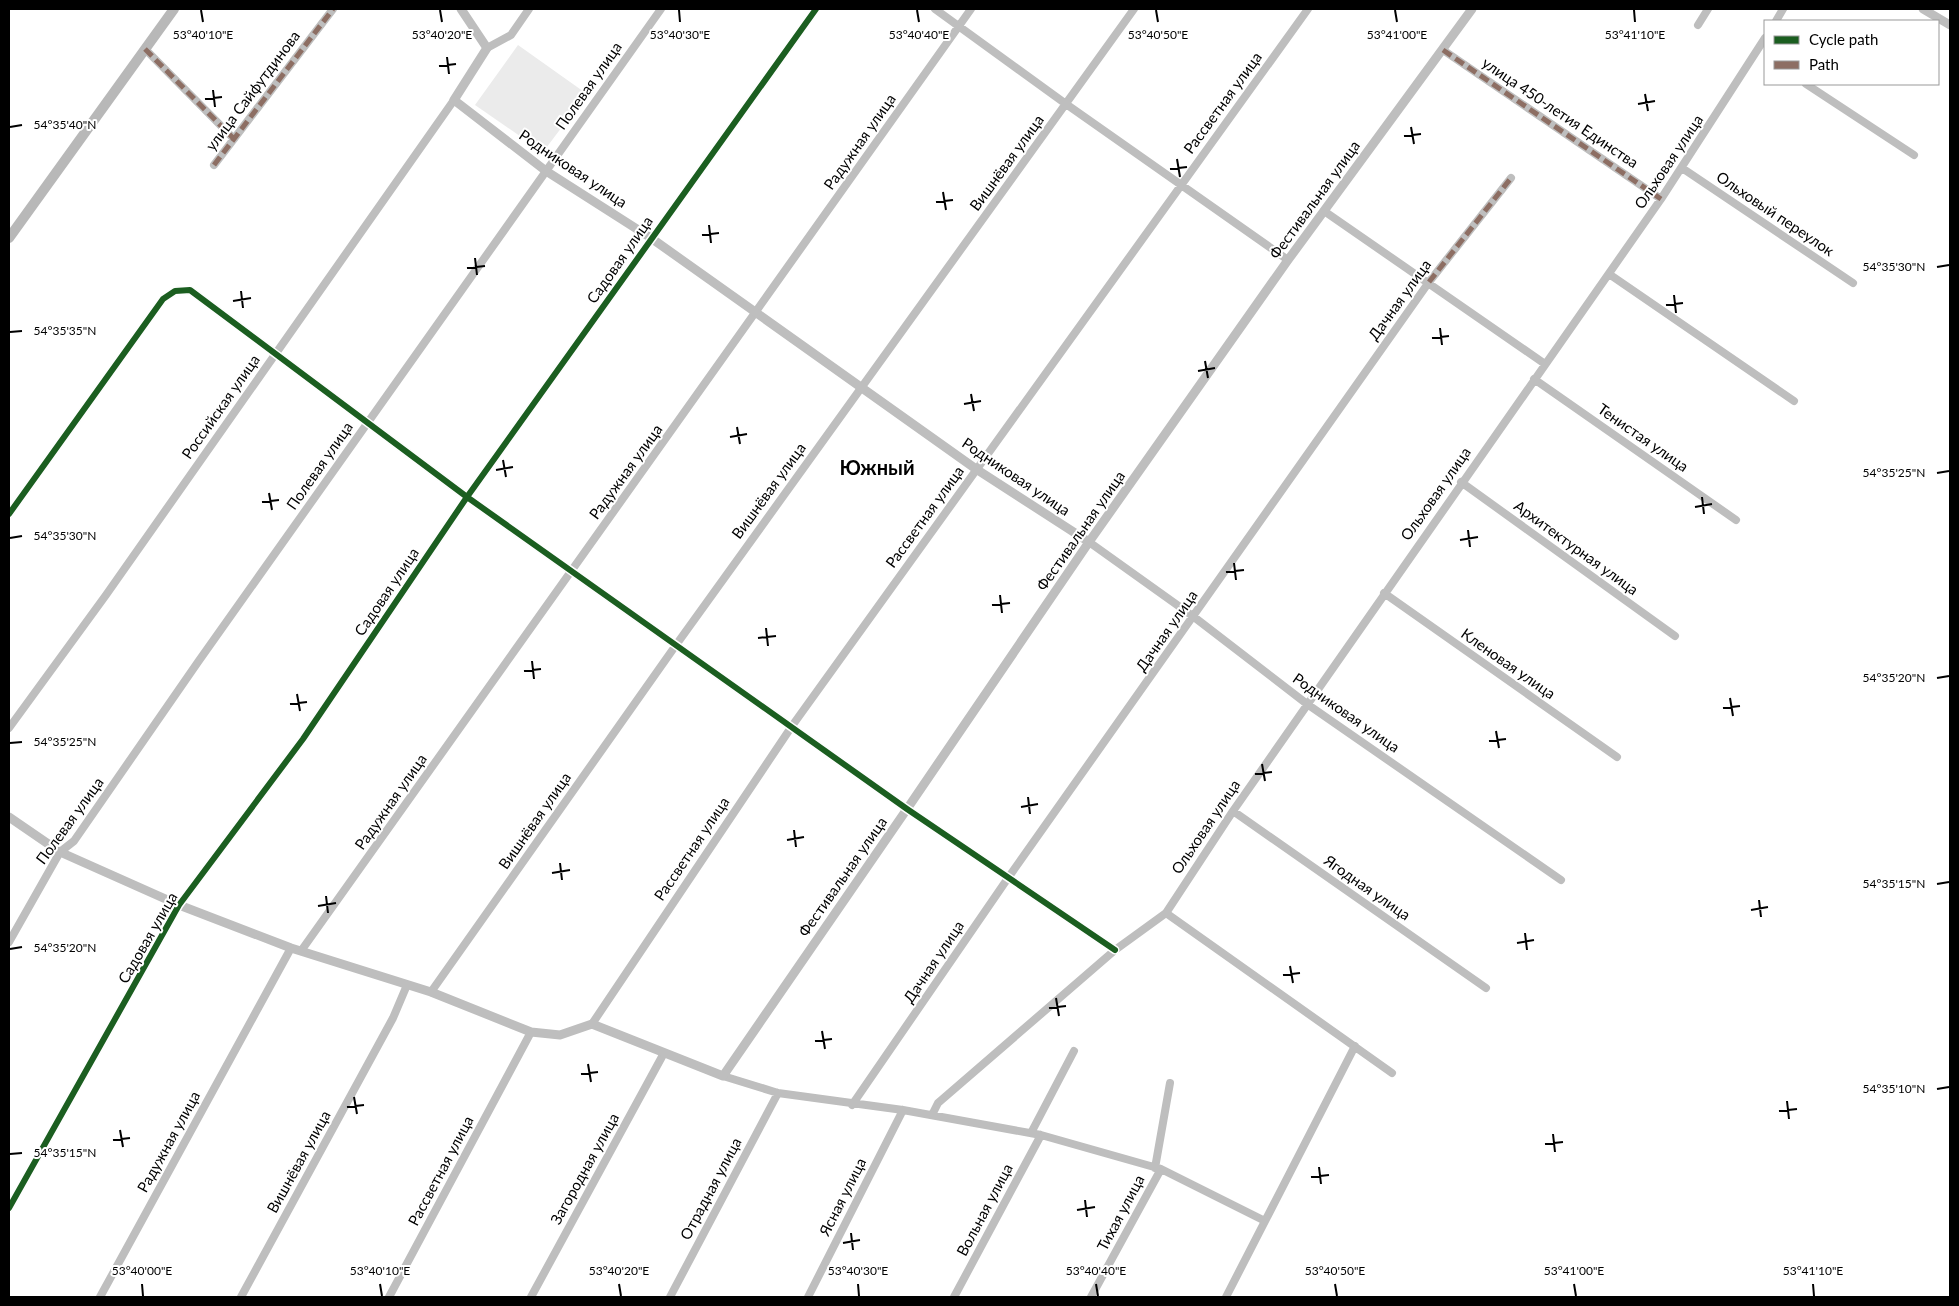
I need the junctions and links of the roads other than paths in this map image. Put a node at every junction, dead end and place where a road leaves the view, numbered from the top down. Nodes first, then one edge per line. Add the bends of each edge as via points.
1 (174, 9) edge
2 (333, 9) edge
3 (461, 9) edge
4 (529, 9) edge
5 (661, 9) edge
6 (816, 9) edge
7 (935, 9) edge
8 (972, 9) edge
9 (1134, 9) edge
10 (1308, 9) edge
11 (1472, 9) edge
12 (1708, 9) edge
13 (1783, 9) edge
14 (1923, 9) edge
15 (1777, 20) edge
16 (1698, 25) dead end
17 (1950, 25) edge
18 (959, 26) junction
19 (1764, 40) edge
20 (488, 48) junction
21 (145, 49) junction
22 (1443, 50) junction
23 (1757, 52) junction
24 (1764, 56) edge
25 (1808, 85) edge
26 (454, 100) junction
27 (1066, 104) junction
28 (234, 139) junction
29 (1914, 156) dead end
30 (214, 165) dead end
31 (1682, 168) junction
32 (546, 171) junction
33 (1511, 178) dead end
34 (1180, 185) junction
35 (1661, 199) junction
36 (1324, 211) junction
37 (9, 238) edge
38 (651, 238) junction
39 (1288, 260) junction
40 (1609, 274) junction
41 (1429, 282) junction
42 (1853, 283) dead end
43 (756, 314) junction
44 (274, 355) junction
45 (1545, 364) junction
46 (1534, 379) junction
47 (862, 386) junction
48 (1794, 401) dead end
49 (367, 424) junction
50 (976, 469) junction
51 (1461, 482) junction
52 (466, 497) junction
53 (9, 514) edge
54 (1736, 520) dead end
55 (1089, 542) junction
56 (572, 571) junction
57 (1384, 593) junction
58 (1194, 617) junction
59 (1675, 636) dead end
60 (676, 645) junction
61 (1307, 704) junction
62 (792, 726) junction
63 (9, 728) edge
64 (1617, 757) dead end
65 (908, 809) junction
66 (1233, 811) junction
67 (9, 818) edge
68 (60, 852) junction
69 (1008, 878) junction
70 (1561, 880) dead end
71 (179, 905) junction
72 (1166, 913) junction
73 (9, 942) edge
74 (290, 948) junction
75 (1115, 950) junction
76 (301, 951) junction
77 (408, 985) junction
78 (1486, 988) dead end
79 (432, 992) junction
80 (592, 1024) junction
81 (531, 1032) junction
82 (1354, 1046) junction
83 (1074, 1051) dead end
84 (664, 1053) junction
85 (1392, 1073) dead end
86 (723, 1076) junction
87 (1170, 1083) dead end
88 (778, 1093) junction
89 (852, 1105) junction
90 (903, 1110) junction
91 (932, 1115) junction
92 (1031, 1133) junction
93 (1041, 1135) junction
94 (1158, 1168) junction
95 (9, 1208) edge
96 (1265, 1221) junction
97 (100, 1297) edge
98 (241, 1297) edge
99 (389, 1297) edge
100 (531, 1297) edge
101 (670, 1297) edge
102 (808, 1297) edge
103 (954, 1297) edge
104 (1091, 1297) edge
105 (1226, 1297) edge

1 - 21 main road
2 - 28 street, улица Сайфутдинова
3 - 20 street
4 - 20 street, Российская улица via 511,35
5 - 32 street, Полевая улица
6 - 38 street, Садовая улица
7 - 18 street
8 - 18 street, Радужная улица
9 - 27 street, Вишнёвая улица
10 - 34 street, Рассветная улица
11 - 22 street, Фестивальная улица
12 - 16 street
13 - 15 street
14 - 17 street
18 - 27 street
18 - 43 street, Радужная улица
19 - 23 street, Ольховая улица
20 - 26 street, Российская улица
21 - 28 street
21 - 37 main road
22 - 35 street, улица 450-летия Единства
22 - 36 street, Фестивальная улица
23 - 24 street
23 - 31 street, Ольховая улица
25 - 29 street
26 - 32 street, Родниковая улица
26 - 44 street, Российская улица
27 - 34 street
27 - 47 street, Вишнёвая улица
28 - 30 street, улица Сайфутдинова
31 - 35 street, Ольховая улица
31 - 42 street, Ольховый переулок
32 - 38 street, Родниковая улица
32 - 49 street, Полевая улица
33 - 41 street, Дачная улица
34 - 39 street
34 - 50 street, Рассветная улица
35 - 40 street, Ольховая улица
36 - 39 street, Фестивальная улица
36 - 41 street
38 - 43 street, Родниковая улица
38 - 52 street, Садовая улица
39 - 55 street, Фестивальная улица
40 - 45 street, Ольховая улица
40 - 48 street
41 - 45 street
41 - 58 street, Дачная улица
43 - 47 street, Родниковая улица
43 - 56 street, Радужная улица
44 - 49 street
44 - 53 street via 190,290 175,291 163,299
44 - 63 street, Российская улица via 106,596
45 - 46 street, Ольховая улица
46 - 51 street, Ольховая улица
46 - 54 street, Тенистая улица
47 - 50 street, Родниковая улица
47 - 60 street, Вишнёвая улица
49 - 52 street
49 - 68 street, Полевая улица via 74,841
50 - 55 street, Родниковая улица
50 - 62 street, Рассветная улица
51 - 57 street, Ольховая улица
51 - 59 street, Архитектурная улица
52 - 56 street
52 - 71 street, Садовая улица via 302,739
55 - 58 street, Родниковая улица
55 - 65 street, Фестивальная улица
56 - 60 street
56 - 76 street, Радужная улица
57 - 61 street, Ольховая улица
57 - 64 street, Кленовая улица
58 - 61 street, Родниковая улица
58 - 69 street, Дачная улица
60 - 62 street
60 - 79 street, Вишнёвая улица
61 - 66 street, Ольховая улица
61 - 70 street, Родниковая улица
62 - 65 street
62 - 80 street, Рассветная улица
65 - 69 street
65 - 86 street, Фестивальная улица
66 - 72 street, Ольховая улица
66 - 78 street, Ягодная улица
67 - 68 street
68 - 71 street
68 - 73 street, Полевая улица
69 - 75 street
69 - 89 street, Дачная улица
71 - 74 street
71 - 95 street, Садовая улица
72 - 75 street, Ольховая улица
72 - 82 street
74 - 76 street
74 - 97 street, Радужная улица
75 - 91 street, Ольховая улица via 938,1103
76 - 77 street
77 - 79 street
77 - 98 street, Вишнёвая улица
79 - 81 street
80 - 81 street via 560,1035
80 - 84 street
81 - 99 street, Рассветная улица
82 - 85 street
82 - 96 street
83 - 92 street
84 - 86 street
84 - 100 street, Загородная улица
86 - 88 street
87 - 94 street, Тихая улица
88 - 89 street
88 - 101 street, Отрадная улица
89 - 90 street
90 - 91 street
90 - 102 street, Ясная улица
91 - 92 street
92 - 93 street
93 - 94 street
93 - 103 street, Вольная улица
94 - 96 street
94 - 104 street, Тихая улица
96 - 105 street

